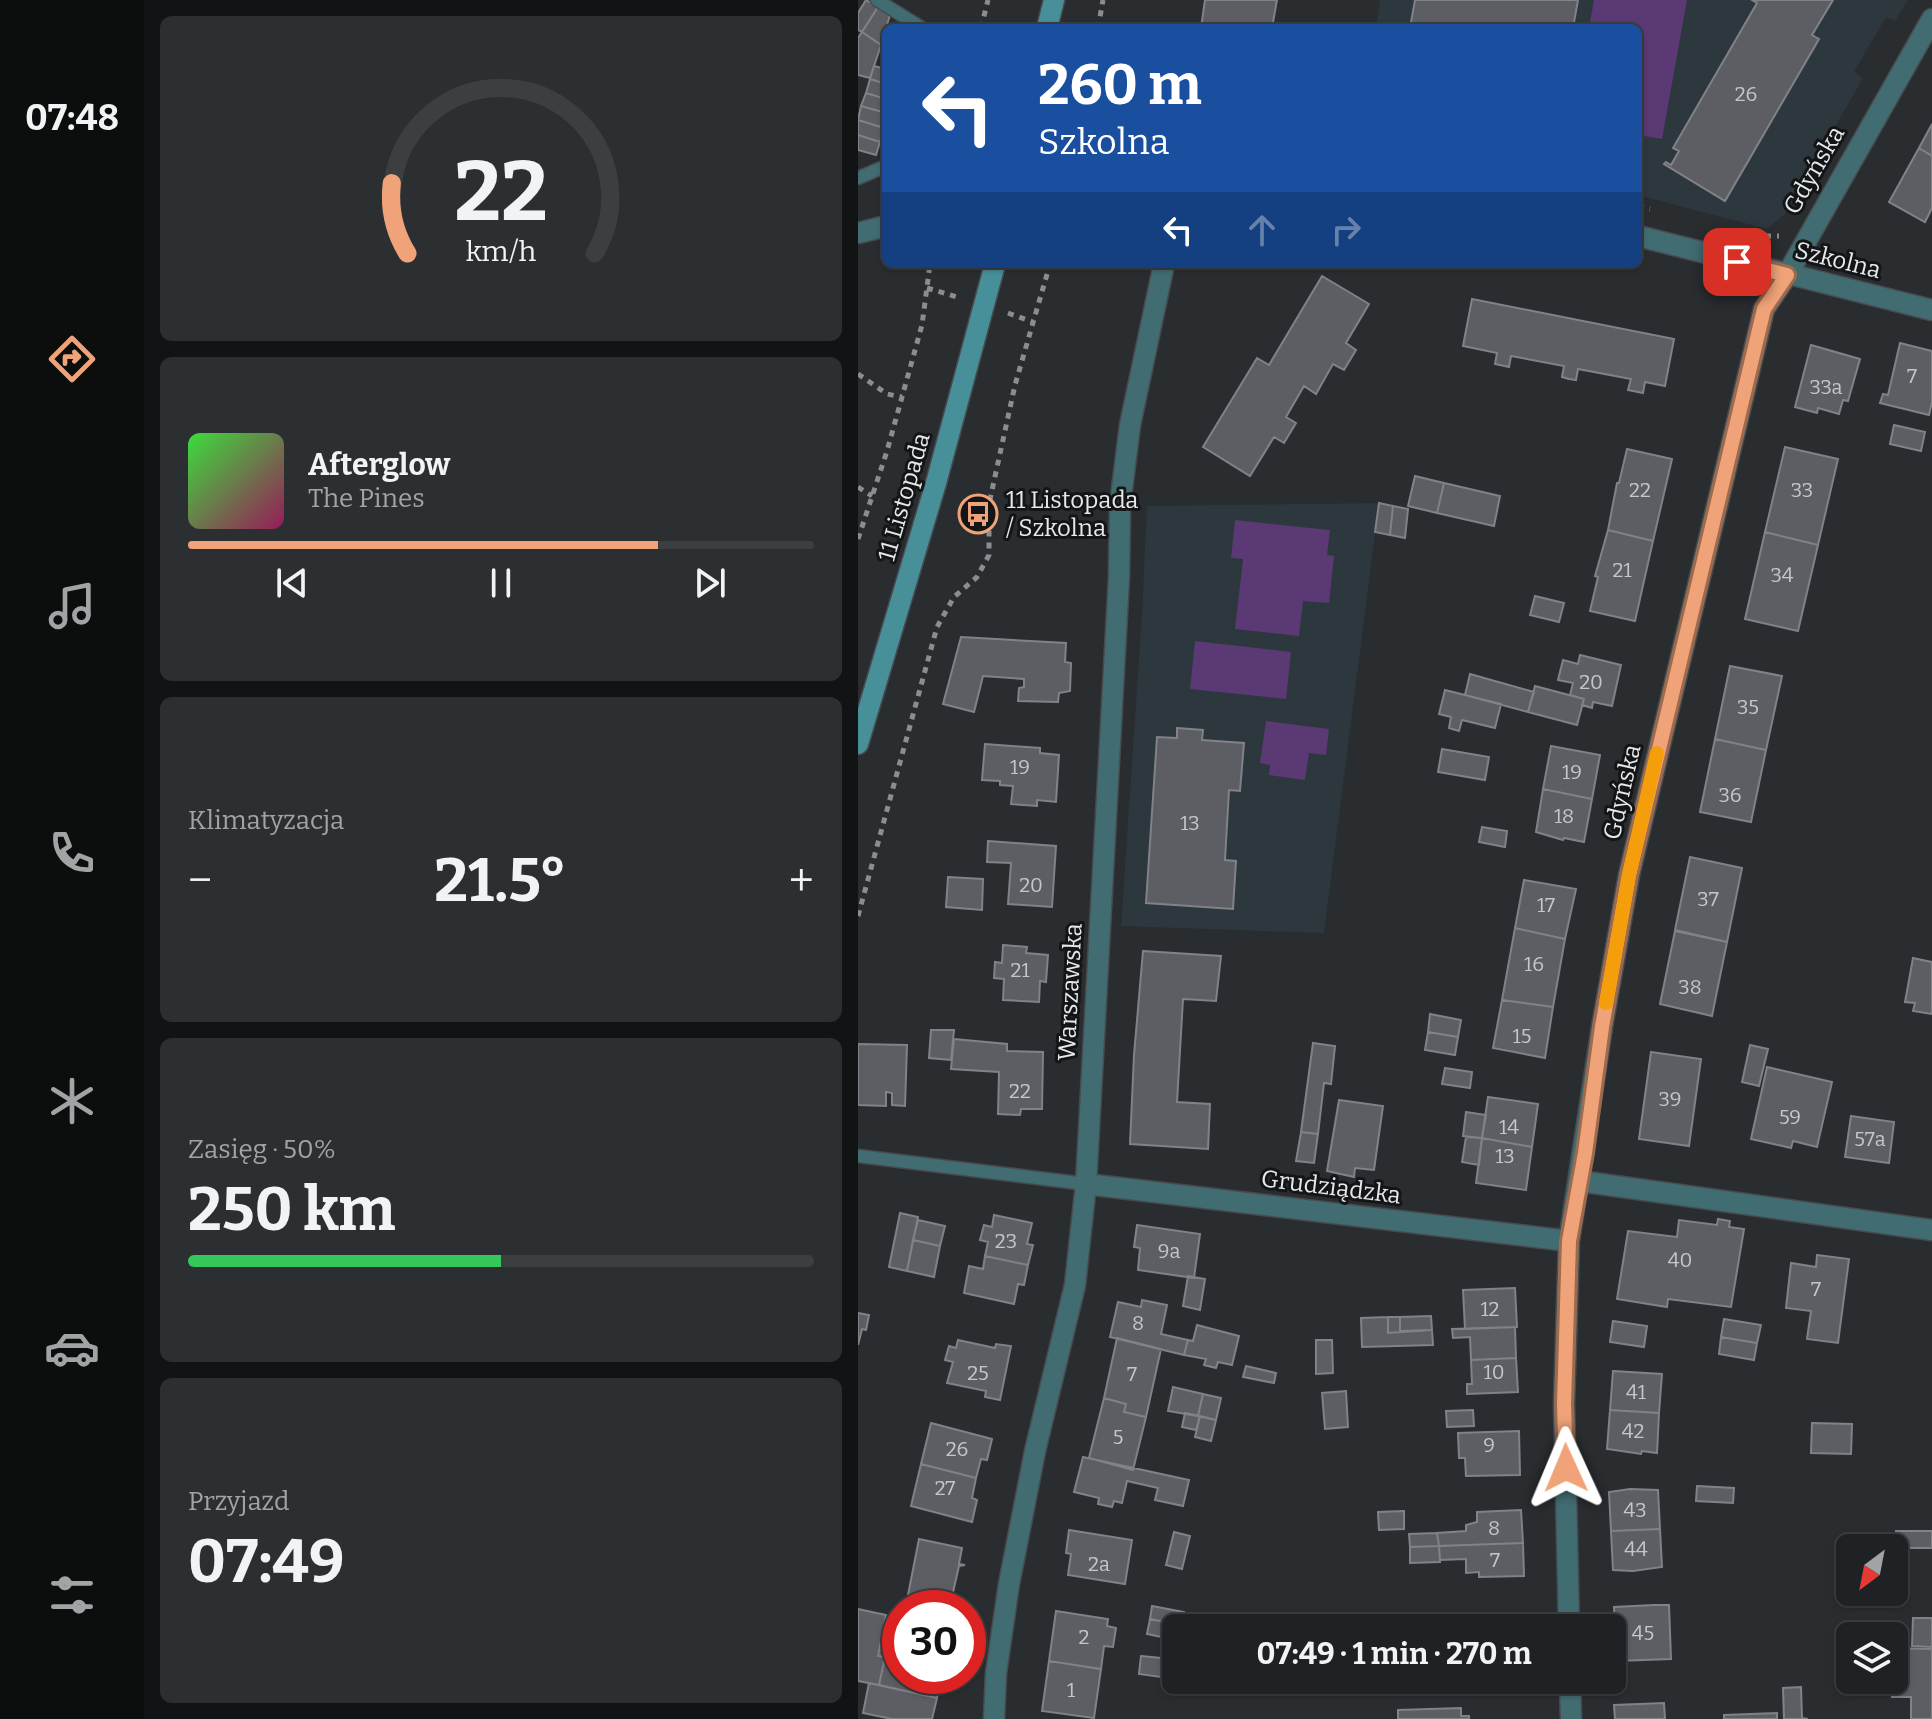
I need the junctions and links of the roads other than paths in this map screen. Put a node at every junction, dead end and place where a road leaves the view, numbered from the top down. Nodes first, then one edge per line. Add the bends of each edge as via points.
1 (877, 0) edge
2 (1054, 0) edge
3 (1932, 19) edge
4 (916, 24) edge
5 (1048, 24) edge
6 (882, 168) edge
7 (858, 178) edge
8 (882, 227) edge
9 (858, 233) edge
10 (1642, 237) edge
11 (994, 268) edge
12 (1163, 268) edge
13 (1787, 275) junction
14 (1932, 310) edge
15 (858, 744) edge
16 (858, 1156) edge
17 (1579, 1181) junction
18 (1086, 1184) junction
19 (1932, 1230) edge
20 (1569, 1241) junction
21 (1569, 1614) edge
22 (1570, 1694) edge
23 (994, 1719) edge
24 (1571, 1719) edge

1 - 4 lane
2 - 5 street
3 - 13 street, Gdyńska
6 - 7 lane
8 - 9 street
10 - 13 street, Szkolna
11 - 15 street, 11 Listopada
12 - 18 street, Warszawska via 1130,425 1120,505
13 - 14 street, Szkolna
13 - 17 street, Gdyńska via 1764,309 1636,845
16 - 18 lane
17 - 19 street
17 - 20 street, Gdyńska
18 - 20 street, Grudziądzka
18 - 23 street, Warszawska via 1075,1285 1009,1584
20 - 21 street, Gdyńska via 1564,1404
22 - 24 street

